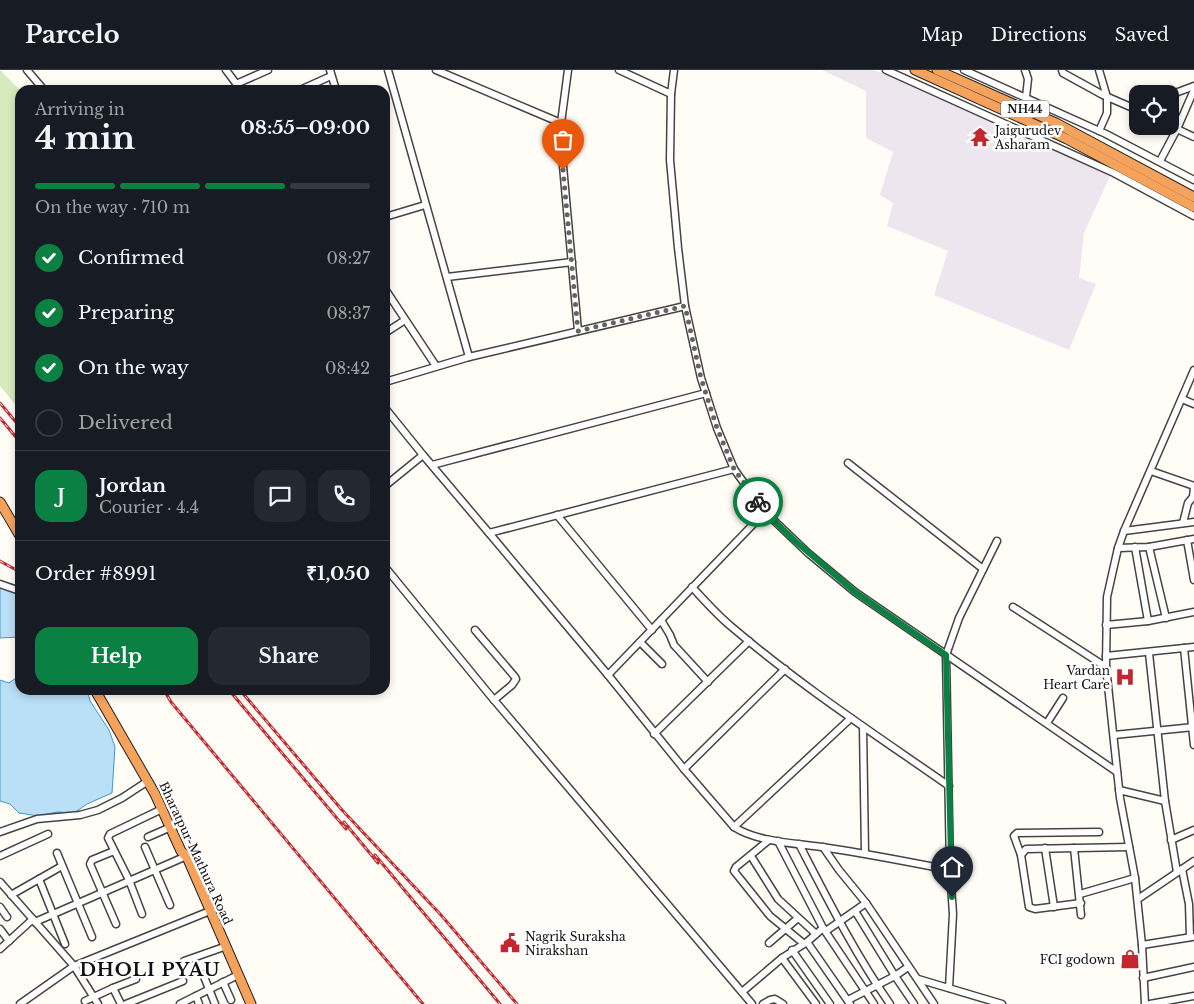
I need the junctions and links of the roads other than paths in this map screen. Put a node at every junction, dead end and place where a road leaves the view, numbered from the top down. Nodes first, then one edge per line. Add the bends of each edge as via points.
1 (27, 70) edge
2 (226, 70) edge
3 (268, 70) edge
4 (388, 70) edge
5 (436, 70) edge
6 (568, 70) edge
7 (619, 70) edge
8 (674, 70) edge
9 (886, 70) edge
10 (914, 70) edge
11 (937, 70) edge
12 (964, 70) edge
13 (1025, 70) edge
14 (1062, 70) edge
15 (1099, 70) edge
16 (330, 73) edge
17 (40, 85) edge
18 (237, 85) edge
19 (242, 85) edge
20 (309, 85) edge
21 (334, 85) edge
22 (1194, 86) edge
23 (1194, 90) edge
24 (1179, 92) edge
25 (671, 94) junction
26 (1026, 97) junction
27 (1107, 97) junction
28 (1192, 102) edge
29 (1129, 106) edge
30 (561, 123) junction
31 (1179, 125) edge
32 (1099, 131) junction
33 (1179, 131) edge
34 (1173, 135) edge
35 (1194, 137) edge
36 (1160, 161) junction
37 (1194, 180) edge
38 (1194, 197) edge
39 (425, 205) junction
40 (1194, 208) edge
41 (390, 216) edge
42 (1194, 216) edge
43 (572, 262) junction
44 (446, 277) junction
45 (390, 297) edge
46 (685, 306) junction
47 (405, 320) junction
48 (390, 330) edge
49 (578, 331) junction
50 (469, 357) junction
51 (436, 366) junction
52 (1194, 370) edge
53 (390, 380) edge
54 (706, 393) junction
55 (1182, 399) junction
56 (1194, 404) edge
57 (390, 414) edge
58 (423, 455) junction
59 (848, 463) dead end
60 (432, 465) junction
61 (734, 469) junction
62 (1151, 471) junction
63 (390, 482) edge
64 (1194, 486) edge
65 (1193, 497) edge
66 (0, 502) edge
67 (765, 512) junction
68 (557, 515) junction
69 (1194, 522) edge
70 (1183, 523) junction
71 (15, 528) edge
72 (1124, 531) junction
73 (489, 533) junction
74 (1190, 539) edge
75 (997, 541) dead end
76 (1135, 547) junction
77 (1149, 547) junction
78 (1118, 548) junction
79 (1192, 555) edge
80 (982, 569) junction
81 (390, 573) edge
82 (1194, 576) edge
83 (0, 584) edge
84 (692, 587) junction
85 (15, 590) edge
86 (1013, 607) dead end
87 (1194, 612) edge
88 (1166, 618) junction
89 (661, 620) junction
90 (1148, 621) junction
91 (1106, 625) junction
92 (475, 630) dead end
93 (652, 630) junction
94 (749, 641) junction
95 (640, 642) junction
96 (1194, 647) edge
97 (1184, 648) junction
98 (1149, 653) junction
99 (946, 655) junction
100 (1106, 656) junction
101 (662, 664) dead end
102 (1106, 667) junction
103 (785, 669) junction
104 (608, 675) junction
105 (708, 682) junction
106 (1191, 686) edge
107 (98, 695) edge
108 (1063, 698) dead end
109 (494, 700) junction
110 (851, 718) junction
111 (1047, 723) junction
112 (863, 727) junction
113 (1193, 728) edge
114 (1159, 731) junction
115 (654, 734) junction
116 (1114, 735) junction
117 (1194, 745) edge
118 (684, 769) junction
119 (1118, 772) junction
120 (148, 781) junction
121 (949, 786) junction
122 (1119, 790) junction
123 (1165, 801) junction
124 (162, 809) junction
125 (171, 827) junction
126 (734, 827) junction
127 (1194, 830) edge
128 (0, 832) edge
129 (1099, 832) dead end
130 (48, 834) dead end
131 (148, 837) dead end
132 (769, 840) junction
133 (1171, 840) junction
134 (778, 841) junction
135 (799, 844) junction
136 (823, 847) junction
137 (1129, 847) junction
138 (144, 848) dead end
139 (1045, 848) junction
140 (1074, 848) junction
141 (114, 851) junction
142 (57, 853) dead end
143 (182, 854) junction
144 (865, 854) junction
145 (1021, 855) junction
146 (0, 856) edge
147 (751, 856) junction
148 (1194, 861) edge
149 (62, 866) junction
150 (154, 870) junction
151 (950, 870) junction
152 (1179, 870) junction
153 (1136, 878) junction
154 (38, 879) junction
155 (129, 880) junction
156 (0, 884) edge
157 (103, 892) junction
158 (11, 894) junction
159 (1080, 894) junction
160 (1138, 900) junction
161 (1191, 902) edge
162 (77, 903) junction
163 (1081, 903) junction
164 (866, 904) junction
165 (170, 906) dead end
166 (0, 907) edge
167 (1054, 907) junction
168 (855, 911) junction
169 (205, 912) junction
170 (53, 914) junction
171 (142, 914) dead end
172 (1082, 915) dead end
173 (7, 916) dead end
174 (798, 918) junction
175 (34, 920) junction
176 (840, 921) junction
177 (116, 924) dead end
178 (0, 929) edge
179 (786, 929) junction
180 (824, 930) junction
181 (816, 934) junction
182 (92, 937) dead end
183 (1192, 937) edge
184 (9, 941) junction
185 (805, 942) junction
186 (769, 943) dead end
187 (65, 944) dead end
188 (1142, 945) junction
189 (221, 948) junction
190 (0, 950) edge
191 (792, 950) junction
192 (782, 958) junction
193 (184, 962) dead end
194 (74, 966) junction
195 (908, 967) junction
196 (1194, 967) edge
197 (203, 974) dead end
198 (895, 976) junction
199 (234, 978) junction
200 (1143, 978) junction
201 (918, 979) junction
202 (136, 980) dead end
203 (183, 981) dead end
204 (223, 982) junction
205 (877, 985) junction
206 (113, 988) junction
207 (949, 988) junction
208 (209, 990) junction
209 (866, 991) junction
210 (742, 992) junction
211 (196, 996) junction
212 (1194, 996) edge
213 (92, 997) junction
214 (231, 1000) dead end
215 (85, 1001) dead end
216 (849, 1002) edge
217 (983, 1002) edge
218 (20, 1004) edge
219 (98, 1004) edge
220 (121, 1004) edge
221 (126, 1004) edge
222 (180, 1004) edge
223 (199, 1004) edge
224 (215, 1004) edge
225 (246, 1004) edge
226 (251, 1004) edge
227 (752, 1004) edge
228 (763, 1004) edge
229 (783, 1004) edge
230 (816, 1004) edge
231 (830, 1004) edge
232 (874, 1004) edge
233 (890, 1004) edge
234 (914, 1004) edge
235 (934, 1004) edge
236 (1002, 1004) edge
237 (1145, 1004) edge
238 (1150, 1004) edge

1 - 17 street
2 - 18 street
3 - 19 street
4 - 39 street
5 - 30 street
6 - 30 street
7 - 25 street
8 - 25 street
9 - 42 street via 1114,173
10 - 40 highway, NH44 via 1067,139
11 - 38 highway, NH44 via 1056,123
12 - 26 street
13 - 26 street via 1028,80
14 - 27 street via 1062,74
15 - 27 street
16 - 20 street
16 - 21 street
22 - 24 street
23 - 28 street
25 - 46 street via 670,160
26 - 32 street
27 - 29 street
27 - 32 street via 1107,113
28 - 31 street
30 - 43 street
32 - 36 street
33 - 35 street
34 - 36 street
36 - 37 street
39 - 41 street
39 - 44 street
43 - 44 street
43 - 49 street
44 - 50 street
45 - 47 street
46 - 49 street
46 - 54 street
47 - 48 street
47 - 51 street
49 - 50 street
50 - 51 street
51 - 53 street
52 - 55 street
54 - 60 street
54 - 61 street
55 - 56 street
55 - 62 street
57 - 58 street
58 - 60 street
58 - 63 street
59 - 80 street
60 - 73 street
61 - 67 street
61 - 68 street
62 - 64 street
62 - 72 street
64 - 65 street
65 - 70 street via 1188,503
66 - 71 highway
67 - 84 street
67 - 99 street via 855,592
68 - 73 street
68 - 93 street
69 - 70 street
70 - 72 street
72 - 78 street
73 - 104 street
74 - 77 street
74 - 79 street
75 - 80 street
76 - 77 street
76 - 78 street
76 - 90 street
77 - 88 street
78 - 91 street via 1107,597
79 - 82 street
80 - 99 street
81 - 109 street
83 - 85 street
84 - 89 street
84 - 94 street
86 - 102 street
87 - 88 street
88 - 90 street
89 - 93 street
89 - 105 street via 674,646
90 - 91 street
91 - 100 street
92 - 109 street via 516,679
93 - 95 street
94 - 103 street
94 - 105 street
95 - 101 street
95 - 104 street
96 - 97 street
97 - 98 street
97 - 106 street
98 - 100 street
98 - 114 street
99 - 111 street
99 - 121 street
100 - 102 street
102 - 116 street
103 - 110 street
103 - 118 street
104 - 115 street
105 - 115 street
106 - 113 street
107 - 120 highway, Bharatpur-Mathura Road
108 - 111 street
109 - 210 street
110 - 112 street
110 - 126 street
111 - 119 street
112 - 121 street
112 - 144 street
113 - 114 street
113 - 117 street
114 - 116 street
114 - 123 street
115 - 118 street
116 - 119 street
118 - 126 street
119 - 122 street
120 - 124 highway, Bharatpur-Mathura Road
120 - 128 street via 98,810 37,819
121 - 151 street
122 - 123 street
122 - 137 street
123 - 133 street
124 - 125 highway, Bharatpur-Mathura Road
124 - 141 street via 110,834 108,838
125 - 131 street
125 - 143 highway, Bharatpur-Mathura Road
126 - 132 street
127 - 133 street
129 - 145 street via 1017,833 1014,836
130 - 146 street
132 - 134 street
132 - 147 street
133 - 152 street
134 - 135 street
134 - 180 street
135 - 136 street
135 - 176 street
136 - 144 street
136 - 164 street
137 - 140 street
137 - 153 street
138 - 150 street
139 - 140 street
139 - 145 street via 1026,849
139 - 167 street
140 - 159 street
141 - 155 street
141 - 157 street via 90,861
142 - 149 street
143 - 150 street
143 - 169 highway, Bharatpur-Mathura Road
143 - 226 highway, Bharatpur-Mathura Road via 187,857
144 - 151 street
145 - 167 street via 1029,907
147 - 174 street via 778,899
147 - 179 street via 734,870 770,916
148 - 152 street
149 - 154 street
149 - 162 street
150 - 155 street
150 - 165 street
151 - 207 street via 953,914
152 - 160 street
152 - 161 street
153 - 159 street
153 - 160 street
154 - 158 street
154 - 170 street
155 - 157 street
155 - 171 street
156 - 158 street
157 - 162 street
157 - 177 street
158 - 175 street
159 - 163 street
160 - 188 street
161 - 183 street
162 - 170 street
162 - 182 street
163 - 167 street
163 - 172 street
164 - 168 street
164 - 195 street
166 - 173 street
168 - 176 street
168 - 198 street
169 - 189 highway, Bharatpur-Mathura Road
169 - 194 street
170 - 175 street
170 - 187 street
174 - 179 street
174 - 181 street
175 - 184 street
175 - 194 street
176 - 180 street
176 - 205 street
178 - 184 street
179 - 185 street
179 - 186 street
180 - 181 street
180 - 209 street
181 - 185 street
183 - 188 street
184 - 190 street
185 - 191 street
185 - 216 street
188 - 200 street
189 - 193 street
189 - 199 highway, Bharatpur-Mathura Road
191 - 192 street
191 - 231 street
192 - 210 street
192 - 230 street
194 - 213 street
194 - 218 street
195 - 198 street
195 - 201 street
196 - 200 street
197 - 208 street
198 - 205 street
198 - 234 street
199 - 204 street
199 - 225 highway, Bharatpur-Mathura Road
200 - 237 street
201 - 207 street
201 - 235 street
202 - 206 street
203 - 221 street
204 - 208 street
204 - 214 street
205 - 209 street
205 - 233 street
206 - 213 street
206 - 220 street
207 - 217 street
208 - 211 street
208 - 224 street
209 - 216 street
209 - 232 street
210 - 227 street
211 - 222 street
211 - 223 street
212 - 238 street
213 - 215 street
213 - 219 street
217 - 236 street
228 - 229 street via 776,999

